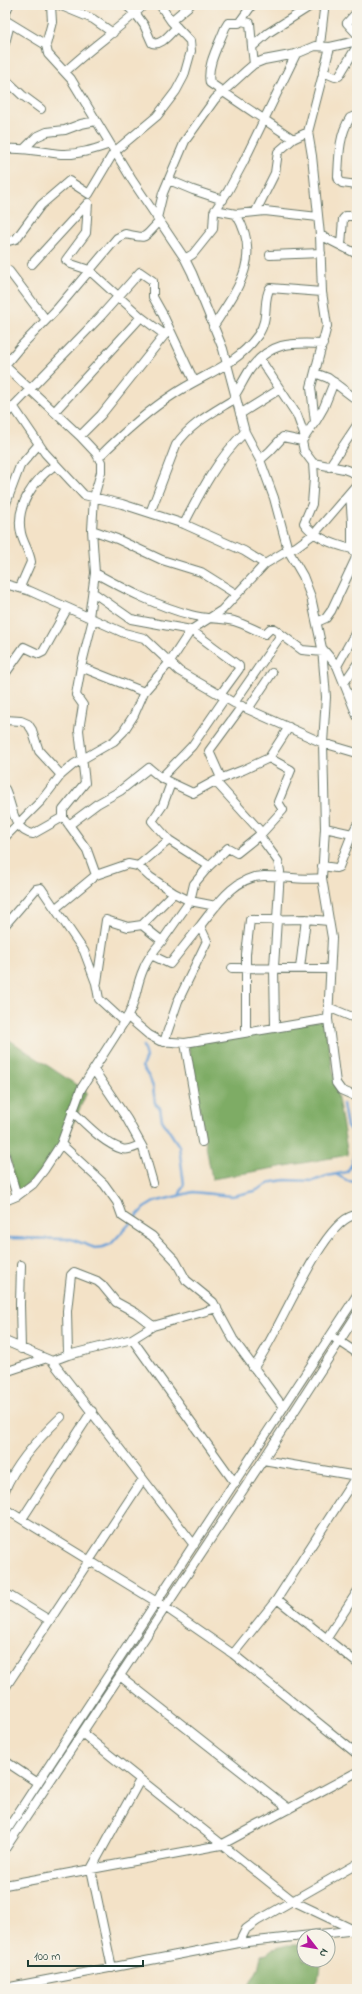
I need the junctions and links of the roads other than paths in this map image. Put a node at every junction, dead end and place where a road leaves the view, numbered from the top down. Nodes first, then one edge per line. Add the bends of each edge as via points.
1 (9, 5) edge
2 (51, 5) edge
3 (59, 5) edge
4 (126, 5) edge
5 (144, 5) edge
6 (160, 5) edge
7 (190, 5) edge
8 (252, 5) edge
9 (312, 5) edge
10 (320, 5) edge
11 (357, 12) edge
12 (5, 14) edge
13 (136, 14) junction
14 (242, 21) junction
15 (8, 22) edge
16 (174, 24) junction
17 (113, 33) junction
18 (357, 34) edge
19 (357, 41) edge
20 (5, 43) edge
21 (46, 45) junction
22 (320, 45) junction
23 (357, 46) edge
24 (252, 47) junction
25 (330, 47) junction
26 (296, 54) junction
27 (254, 64) junction
28 (65, 72) junction
29 (323, 72) junction
30 (5, 79) edge
31 (223, 93) junction
32 (41, 109) dead end
33 (357, 115) edge
34 (264, 120) junction
35 (96, 121) junction
36 (308, 132) junction
37 (293, 139) junction
38 (112, 148) junction
39 (5, 149) edge
40 (24, 149) junction
41 (169, 180) junction
42 (357, 185) edge
43 (89, 199) junction
44 (223, 200) junction
45 (215, 210) junction
46 (256, 211) junction
47 (236, 214) junction
48 (318, 216) junction
49 (357, 216) edge
50 (158, 220) junction
51 (320, 235) junction
52 (5, 242) edge
53 (341, 245) junction
54 (320, 253) junction
55 (357, 254) edge
56 (270, 255) dead end
57 (184, 259) junction
58 (32, 264) dead end
59 (5, 270) edge
60 (89, 270) junction
61 (322, 292) junction
62 (118, 297) junction
63 (141, 317) junction
64 (46, 320) junction
65 (213, 327) junction
66 (167, 332) junction
67 (323, 344) junction
68 (260, 359) junction
69 (227, 364) junction
70 (5, 366) edge
71 (315, 373) junction
72 (194, 381) junction
73 (334, 382) junction
74 (30, 389) junction
75 (280, 389) junction
76 (236, 397) junction
77 (357, 400) edge
78 (14, 406) junction
79 (55, 411) junction
80 (240, 414) junction
81 (5, 415) edge
82 (315, 422) junction
83 (357, 425) edge
84 (245, 432) junction
85 (80, 436) junction
86 (304, 439) junction
87 (39, 444) junction
88 (99, 457) junction
89 (260, 460) junction
90 (313, 463) junction
91 (54, 464) junction
92 (329, 467) junction
93 (357, 474) edge
94 (357, 484) edge
95 (350, 493) junction
96 (94, 497) junction
97 (5, 506) edge
98 (150, 513) junction
99 (184, 524) junction
100 (92, 530) junction
101 (315, 533) junction
102 (288, 550) junction
103 (352, 550) junction
104 (265, 564) junction
105 (96, 573) junction
106 (5, 584) edge
107 (20, 587) junction
108 (94, 593) junction
109 (236, 594) junction
110 (67, 609) junction
111 (91, 618) junction
112 (210, 620) junction
113 (317, 622) junction
114 (191, 630) junction
115 (357, 630) edge
116 (281, 635) junction
117 (322, 650) junction
118 (170, 662) junction
119 (357, 664) edge
120 (337, 666) junction
121 (80, 667) junction
122 (272, 673) dead end
123 (5, 674) edge
124 (344, 683) junction
125 (144, 692) junction
126 (222, 696) junction
127 (234, 703) junction
128 (245, 708) junction
129 (357, 716) edge
130 (5, 720) edge
131 (289, 727) junction
132 (323, 743) junction
133 (357, 753) edge
134 (82, 758) junction
135 (269, 758) junction
136 (61, 775) junction
137 (161, 778) junction
138 (218, 779) junction
139 (171, 783) junction
140 (5, 789) edge
141 (63, 817) junction
142 (18, 824) junction
143 (69, 825) junction
144 (357, 825) edge
145 (325, 828) junction
146 (260, 834) junction
147 (352, 834) junction
148 (5, 837) edge
149 (169, 840) junction
150 (138, 866) junction
151 (209, 866) junction
152 (322, 866) junction
153 (96, 875) junction
154 (281, 878) junction
155 (322, 878) junction
156 (174, 893) junction
157 (190, 901) junction
158 (216, 906) junction
159 (56, 908) junction
160 (278, 919) junction
161 (306, 919) junction
162 (329, 922) junction
163 (5, 925) edge
164 (142, 925) junction
165 (200, 926) junction
166 (162, 941) junction
167 (151, 955) junction
168 (274, 967) junction
169 (232, 968) dead end
170 (246, 968) junction
171 (300, 968) junction
172 (330, 969) junction
173 (96, 983) junction
174 (328, 1007) junction
175 (328, 1019) junction
176 (357, 1019) edge
177 (126, 1020) junction
178 (275, 1027) junction
179 (246, 1032) junction
180 (164, 1042) junction
181 (185, 1044) junction
182 (94, 1070) junction
183 (357, 1097) edge
184 (72, 1111) junction
185 (202, 1142) dead end
186 (61, 1144) junction
187 (140, 1145) junction
188 (5, 1156) edge
189 (153, 1183) dead end
190 (17, 1196) junction
191 (5, 1201) edge
192 (357, 1215) edge
193 (21, 1265) dead end
194 (357, 1295) edge
195 (217, 1308) junction
196 (357, 1314) edge
197 (152, 1326) junction
198 (330, 1336) junction
199 (132, 1339) junction
200 (5, 1341) edge
201 (339, 1341) junction
202 (21, 1349) junction
203 (357, 1353) edge
204 (68, 1355) junction
205 (48, 1360) junction
206 (253, 1368) junction
207 (5, 1372) edge
208 (283, 1407) junction
209 (92, 1411) junction
210 (61, 1417) dead end
211 (263, 1460) junction
212 (357, 1476) edge
213 (143, 1479) junction
214 (235, 1483) junction
215 (5, 1490) edge
216 (5, 1509) edge
217 (22, 1519) junction
218 (194, 1545) junction
219 (89, 1561) junction
220 (357, 1592) edge
221 (5, 1593) edge
222 (277, 1599) junction
223 (157, 1602) junction
224 (165, 1607) junction
225 (49, 1620) junction
226 (327, 1638) junction
227 (233, 1654) junction
228 (357, 1663) edge
229 (120, 1676) junction
230 (5, 1688) edge
231 (82, 1733) junction
232 (357, 1754) edge
233 (5, 1761) edge
234 (357, 1772) edge
235 (140, 1780) junction
236 (38, 1783) junction
237 (289, 1809) junction
238 (5, 1833) edge
239 (221, 1845) junction
240 (5, 1849) edge
241 (357, 1864) edge
242 (91, 1869) junction
243 (5, 1886) edge
244 (293, 1900) junction
245 (356, 1930) edge
246 (239, 1943) junction
247 (112, 1968) junction
248 (30, 1986) edge
249 (5, 1988) edge

1 - 12 street
2 - 21 street via 52,22
3 - 17 street via 93,19
4 - 13 street
5 - 13 street
6 - 16 street
7 - 16 street
8 - 14 street
9 - 24 street
10 - 22 street via 324,10
11 - 18 street via 347,23
13 - 16 street via 145,27 150,41 154,43 161,42
13 - 17 street
14 - 24 street via 250,23
14 - 31 street via 238,24 228,24 225,28 211,64 210,83
15 - 20 street
15 - 21 street
16 - 38 street via 188,36 191,46 184,76 157,116
17 - 28 street
19 - 25 street
21 - 28 street via 50,58
22 - 25 street
22 - 26 street
23 - 29 street via 339,76
24 - 27 street
25 - 29 street
26 - 27 street
26 - 34 street
27 - 31 street
28 - 35 street
29 - 36 street
30 - 32 street
31 - 34 street
31 - 41 street via 215,99 185,141
33 - 42 street via 350,118 343,131 338,177 342,182
34 - 37 street
34 - 44 street
35 - 38 street
35 - 40 street via 66,130 47,132 36,137
36 - 37 street
36 - 48 street
37 - 46 street via 278,152 275,173
38 - 40 street via 63,154
38 - 43 street
38 - 50 street
39 - 40 street
41 - 44 street
41 - 50 street via 163,193
43 - 52 street via 69,181 41,205 16,239
43 - 58 street
43 - 60 street via 86,233 66,260
44 - 45 street
45 - 47 street
45 - 57 street via 211,231 193,254
46 - 47 street
46 - 48 street
47 - 65 street via 242,224 248,247 246,270
48 - 51 street
49 - 53 street via 344,218
50 - 57 street
50 - 60 street via 142,238 121,235
51 - 53 street
51 - 54 street
53 - 55 street
54 - 56 street
54 - 61 street
57 - 65 street
59 - 64 street via 9,271
60 - 62 street
60 - 64 street
61 - 67 street via 327,326
61 - 69 street via 270,288 261,330 238,356
62 - 63 street
62 - 66 street via 138,272 143,273 153,281 153,297
62 - 74 street
63 - 66 street
63 - 79 street
64 - 70 street
65 - 69 street
66 - 72 street
66 - 85 street via 101,415
67 - 68 street via 288,343 274,348
67 - 71 street
68 - 75 street
68 - 76 street via 247,373
69 - 72 street
69 - 76 street
70 - 74 street
71 - 73 street
71 - 82 street via 311,387
72 - 88 street via 143,415
73 - 77 street
73 - 82 street
74 - 78 street
74 - 79 street
75 - 80 street
75 - 86 street via 297,415
76 - 80 street
76 - 98 street via 193,425 180,438
78 - 81 street
78 - 87 street
79 - 85 street
80 - 84 street
82 - 86 street
83 - 92 street
84 - 89 street
84 - 99 street via 233,444 207,481
85 - 88 street
86 - 89 street via 283,437
86 - 90 street via 304,451
87 - 91 street
87 - 97 street via 20,466
88 - 96 street via 101,468
89 - 102 street via 274,498
90 - 92 street
90 - 101 street via 313,499 304,523
91 - 96 street via 84,495
91 - 107 street via 36,481 22,509 19,523 31,562
92 - 93 street
94 - 95 street
95 - 101 street
95 - 103 street
96 - 98 street
96 - 100 street
98 - 99 street
99 - 104 street via 244,551
100 - 105 street
100 - 109 street via 162,560 201,572
101 - 102 street
101 - 103 street via 335,545
102 - 104 street
102 - 113 street via 303,576
103 - 113 street via 356,555 355,560 336,603 326,618
104 - 109 street
105 - 108 street
105 - 112 street via 126,590 164,606
106 - 107 street
107 - 110 street
108 - 111 street
108 - 114 street via 131,620
109 - 112 street
110 - 111 street
110 - 123 street via 43,652 39,654 24,647
111 - 118 street via 124,633 144,638
111 - 121 street
112 - 114 street
112 - 116 street via 236,622 265,634 273,629
113 - 117 street
114 - 118 street
114 - 126 street via 240,667
115 - 120 street
116 - 117 street via 302,650
116 - 127 street
117 - 120 street
117 - 132 street via 326,697
118 - 125 street
118 - 126 street via 196,682
119 - 124 street
120 - 124 street
121 - 125 street
121 - 134 street via 76,695 83,705 79,730
122 - 128 street
124 - 129 street
125 - 134 street via 123,732 114,741
126 - 127 street
126 - 137 street via 192,746
127 - 128 street
128 - 131 street
128 - 138 street via 209,752
130 - 136 street via 28,724 39,751
131 - 132 street
131 - 135 street
132 - 133 street
132 - 145 street
134 - 136 street
134 - 141 street via 86,781 63,810
135 - 138 street
135 - 146 street via 291,771 278,802 283,810
136 - 142 street via 41,801
137 - 139 street
137 - 143 street via 149,768
138 - 139 street via 193,793
138 - 146 street
139 - 149 street via 163,804 152,821
140 - 142 street
141 - 142 street via 33,834 24,831
141 - 143 street
142 - 148 street
143 - 153 street via 87,850
144 - 147 street
145 - 147 street
145 - 152 street
146 - 151 street via 237,853 228,848
146 - 154 street via 278,861
147 - 152 street via 338,868
149 - 150 street
149 - 151 street
150 - 153 street via 128,864
150 - 156 street
151 - 157 street via 193,886
152 - 155 street
153 - 159 street
154 - 155 street
154 - 158 street via 250,878 233,889
154 - 160 street
155 - 162 street
156 - 157 street
156 - 164 street
157 - 158 street
157 - 166 street
158 - 165 street
159 - 163 street via 43,891 36,889
159 - 173 street via 84,951
160 - 161 street
160 - 168 street
160 - 170 street via 250,920
161 - 162 street
161 - 171 street
162 - 172 street via 332,946
164 - 166 street
164 - 173 street via 128,927 105,921
165 - 167 street via 170,964
165 - 180 street via 207,941 181,995
166 - 167 street
167 - 177 street via 143,970 135,1002
168 - 170 street
168 - 171 street
168 - 178 street
169 - 170 street
170 - 179 street
171 - 172 street
172 - 174 street
173 - 177 street via 99,999
174 - 175 street
174 - 176 street
175 - 178 street
175 - 183 street via 336,1083 341,1090
177 - 180 street
177 - 182 street
178 - 179 street
179 - 181 street
180 - 181 street
181 - 185 street
182 - 184 street via 81,1089
182 - 187 street via 124,1114
184 - 186 street
184 - 187 street via 96,1133 122,1149
186 - 190 street via 36,1180
186 - 195 street via 104,1184 117,1202 122,1216 152,1236 175,1260 186,1280
187 - 189 street
188 - 190 street
190 - 191 street
192 - 206 street via 349,1216 329,1235 292,1296 265,1352
193 - 202 street
194 - 198 street
195 - 197 street
195 - 206 street via 233,1339
196 - 201 street
197 - 199 street
197 - 204 street via 116,1302 97,1281 74,1272 71,1275 67,1311
198 - 201 street
198 - 208 street
199 - 204 street
199 - 214 street
200 - 202 street
201 - 203 street
201 - 211 street
202 - 205 street
204 - 205 street
205 - 207 street
205 - 209 street
206 - 208 street
208 - 214 street
209 - 213 street
209 - 217 street
210 - 215 street via 17,1468
211 - 212 street
211 - 224 street
212 - 222 street
213 - 218 street
213 - 219 street
214 - 218 street
216 - 217 street
217 - 219 street
218 - 223 street
219 - 223 street
219 - 225 street
220 - 226 street
221 - 225 street
222 - 226 street
222 - 227 street
223 - 224 street
223 - 236 street
224 - 227 street
224 - 229 street
225 - 230 street
226 - 228 street
227 - 232 street
229 - 231 street
229 - 237 street
231 - 235 street
231 - 240 street
233 - 236 street
234 - 237 street
235 - 239 street
235 - 242 street
236 - 238 street
237 - 239 street
239 - 242 street
239 - 244 street
241 - 244 street
242 - 243 street
242 - 247 street
244 - 245 street
244 - 246 street via 246,1929
245 - 246 street
246 - 247 street
247 - 248 street
248 - 249 street

